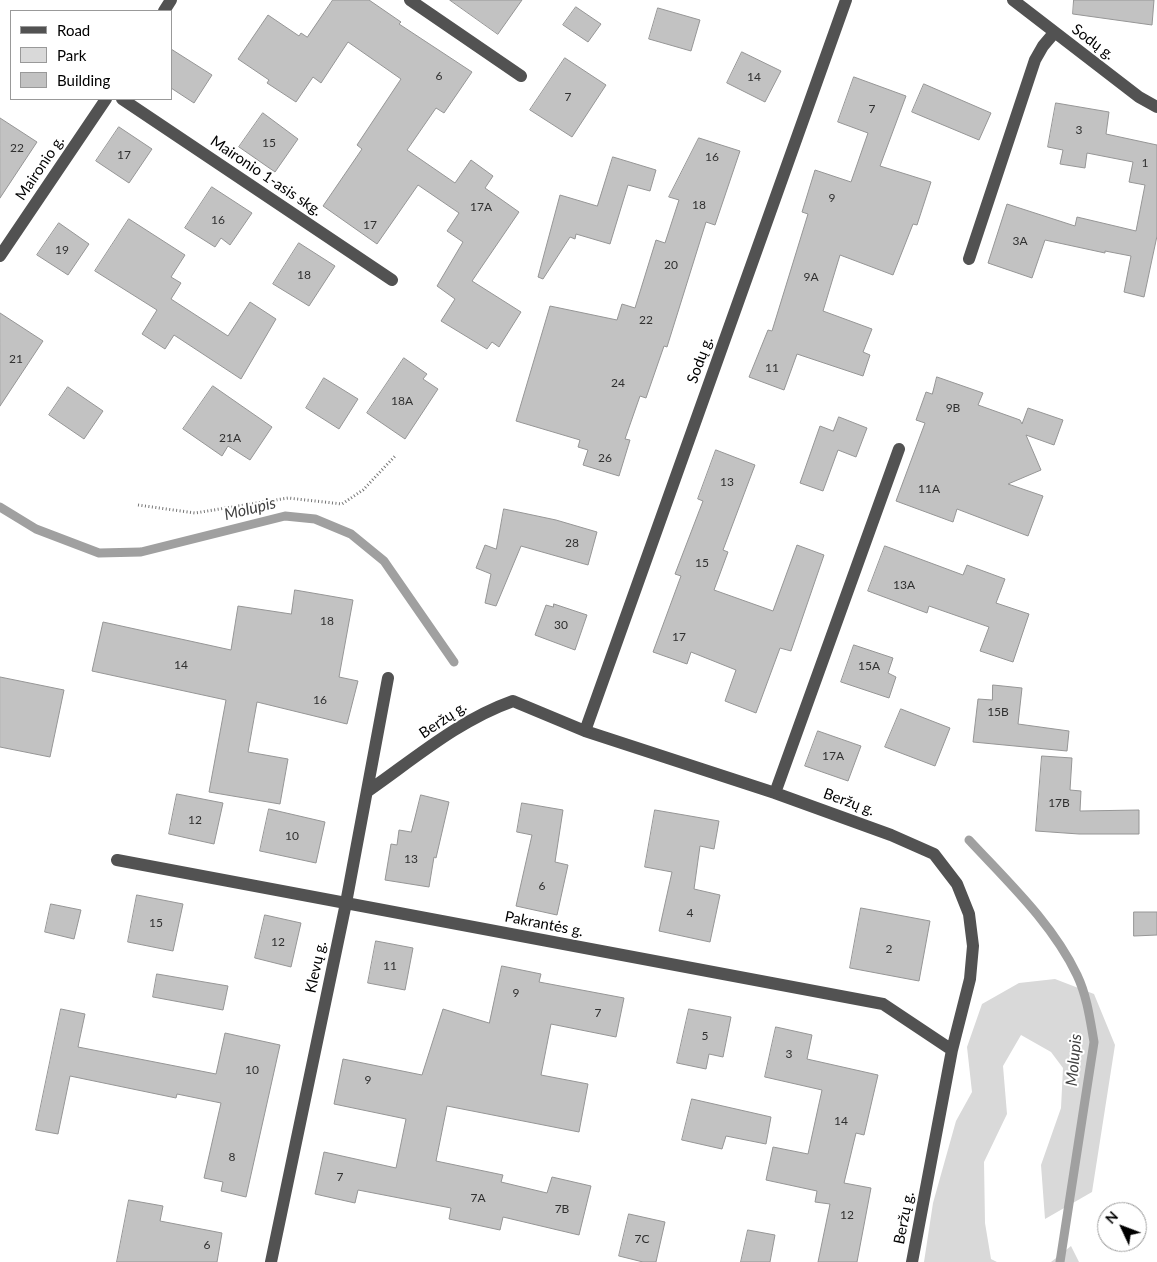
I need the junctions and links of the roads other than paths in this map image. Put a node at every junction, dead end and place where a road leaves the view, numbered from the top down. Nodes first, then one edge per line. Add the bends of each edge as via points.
1 (410, 0) edge
2 (846, 0) edge
3 (1013, 0) edge
4 (1054, 34) junction
5 (521, 76) dead end
6 (105, 100) edge
7 (123, 100) edge
8 (1157, 107) edge
9 (0, 256) edge
10 (969, 260) dead end
11 (392, 280) dead end
12 (899, 449) dead end
13 (388, 678) dead end
14 (585, 731) junction
15 (368, 791) junction
16 (775, 793) junction
17 (117, 860) dead end
18 (346, 903) junction
19 (952, 1050) junction
20 (271, 1262) edge
21 (912, 1262) edge

1 - 5 street
2 - 14 street, Sodų g.
3 - 4 street, Sodų g.
4 - 8 street, Sodų g.
4 - 10 street via 1036,60
6 - 9 street, Maironio g.
7 - 11 street, Maironio 1-asis skg.
12 - 16 street
13 - 15 street, Klevų g.
14 - 15 street, Beržų g. via 513,702 488,710 459,727
14 - 16 street, Beržų g.
15 - 18 street, Klevų g.
16 - 19 street, Beržų g. via 859,822 934,854 957,884 968,914 973,946 970,979
17 - 18 street, Pakrantės g.
18 - 19 street, Pakrantės g. via 883,1004
18 - 20 street, Klevų g.
19 - 21 street, Beržų g.

